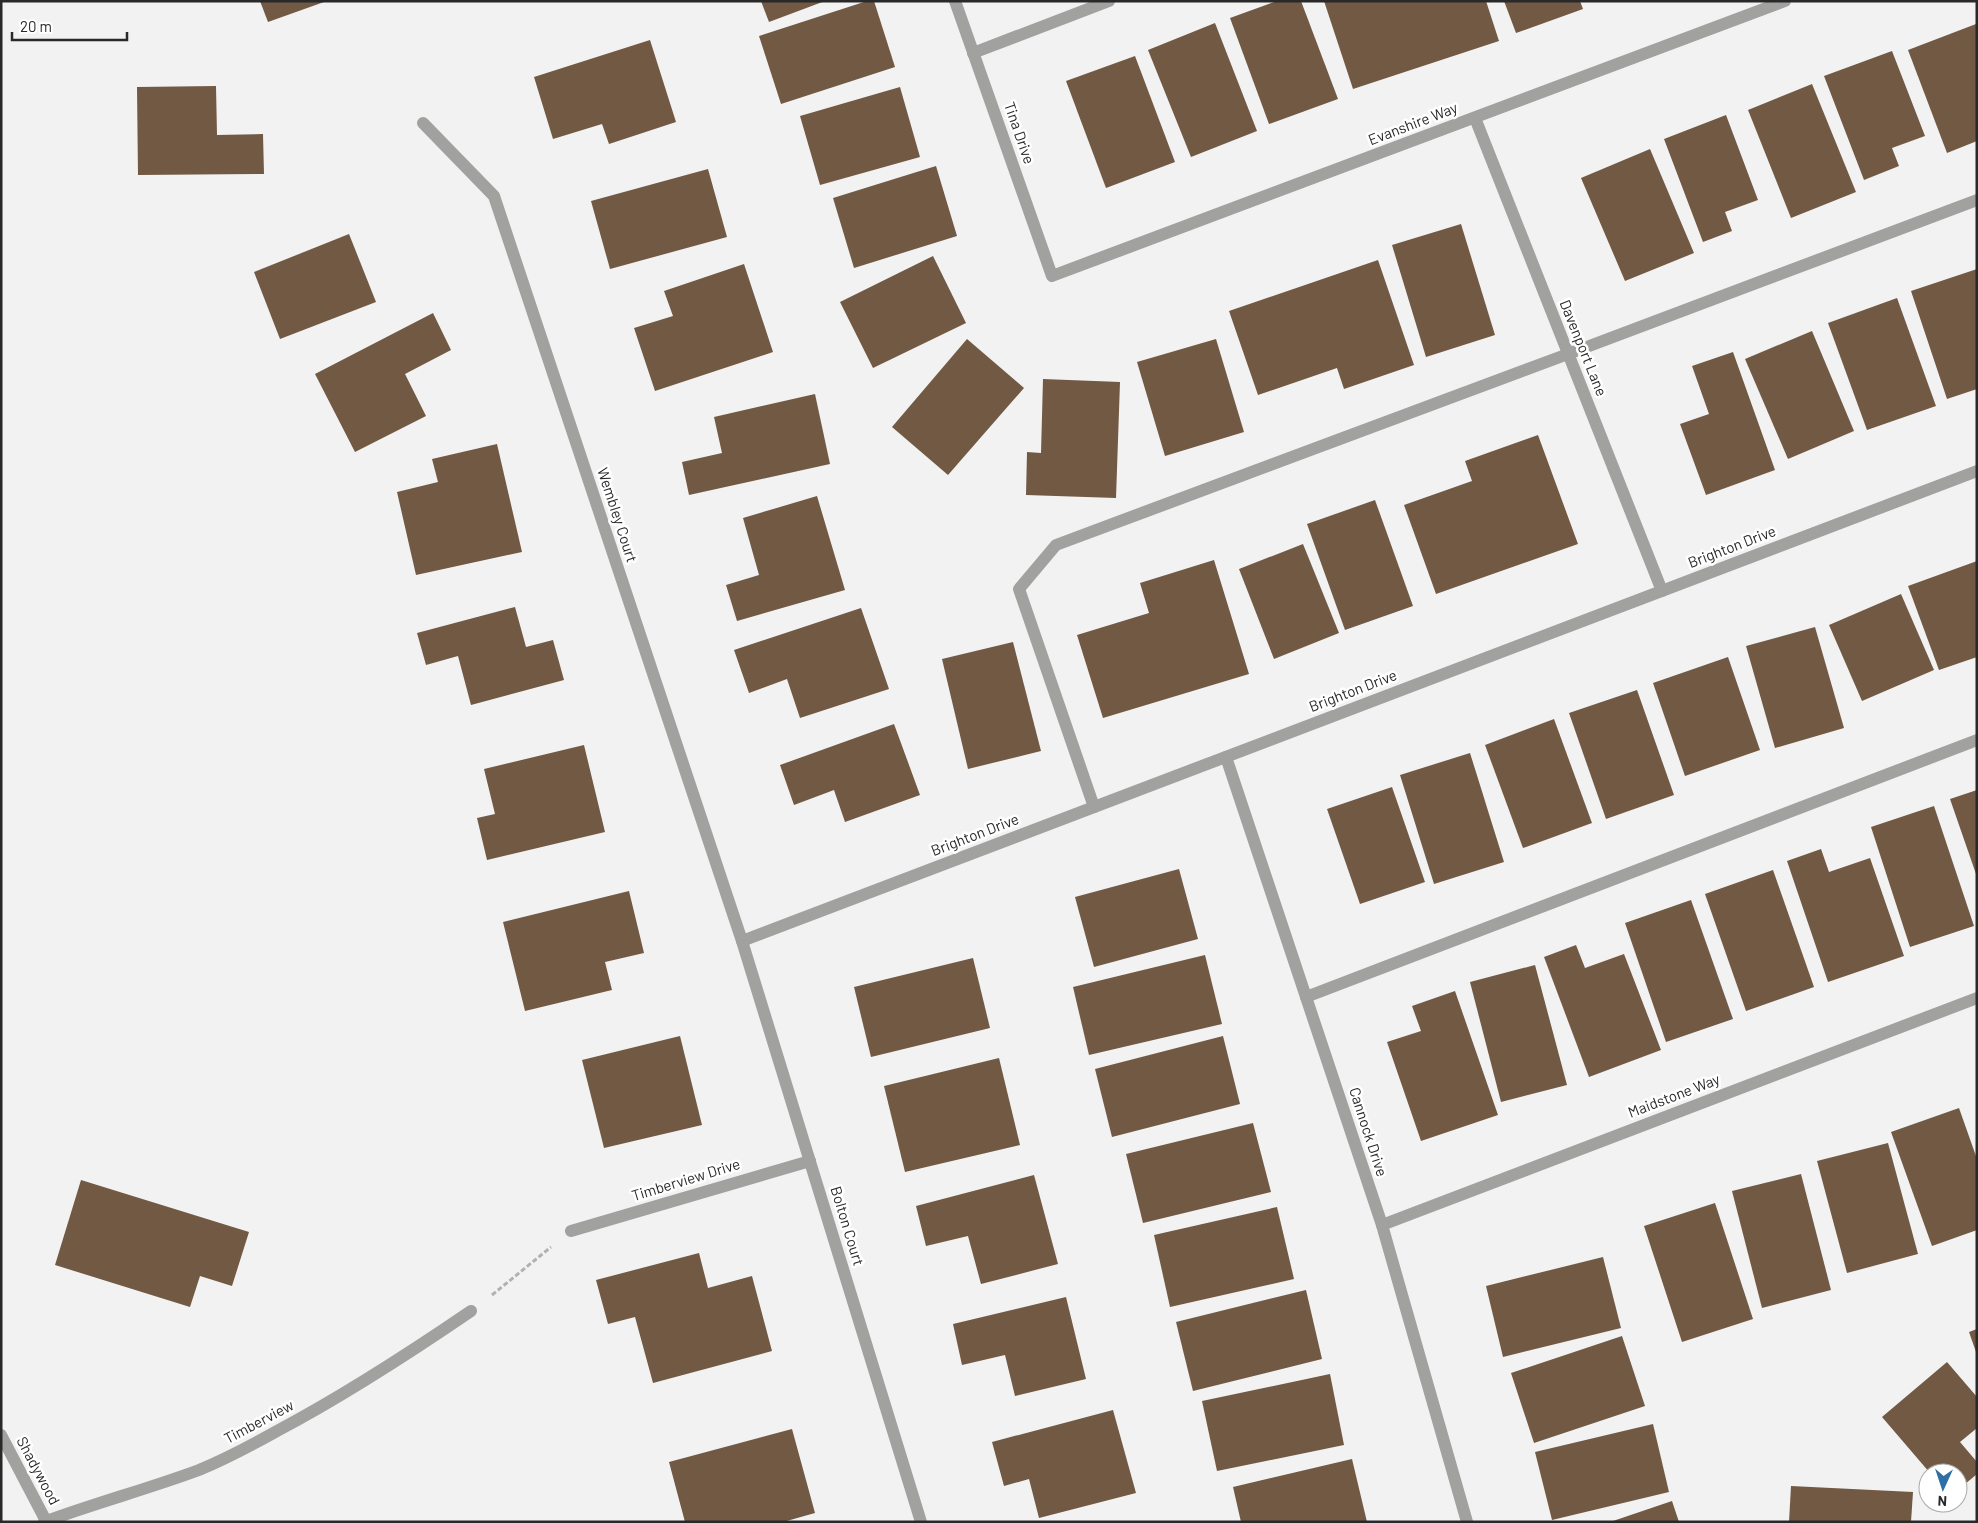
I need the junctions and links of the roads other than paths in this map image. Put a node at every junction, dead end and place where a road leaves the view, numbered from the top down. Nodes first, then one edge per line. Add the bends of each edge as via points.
1 (955, 1) edge
2 (1109, 1) edge
3 (1785, 1) edge
4 (973, 53) junction
5 (1475, 118) junction
6 (422, 123) dead end
7 (1977, 200) edge
8 (1052, 276) joint
9 (1568, 354) junction
10 (1977, 471) edge
11 (1662, 591) junction
12 (1977, 740) edge
13 (1226, 756) junction
14 (1094, 807) junction
15 (742, 940) junction
16 (1306, 997) junction
17 (1977, 998) edge
18 (810, 1160) junction
19 (1382, 1226) junction
20 (571, 1231) road end
21 (471, 1311) road end
22 (1, 1435) edge
23 (45, 1521) edge
24 (921, 1522) edge
25 (1467, 1522) edge

1 - 4 street, Tina Drive
2 - 4 street
3 - 5 street, Evanshire Way
4 - 8 street, Tina Drive
5 - 8 street, Evanshire Way
5 - 9 street, Davenport Lane
6 - 15 street, Wembley Court via 494,196
7 - 9 street
9 - 11 street, Davenport Lane
9 - 14 street via 1056,545 1019,588
10 - 11 street, Brighton Drive
11 - 13 street, Brighton Drive
12 - 16 street
13 - 14 street, Brighton Drive
13 - 16 street, Cannock Drive
14 - 15 street, Brighton Drive
15 - 18 street, Bolton Court
16 - 19 street, Cannock Drive
17 - 19 street, Maidstone Way
18 - 20 street, Timberview Drive
18 - 24 street, Bolton Court
19 - 25 street, Cannock Drive
21 - 23 street, Timberview via 354,1388 232,1455 199,1470
22 - 23 street, Shadywood

